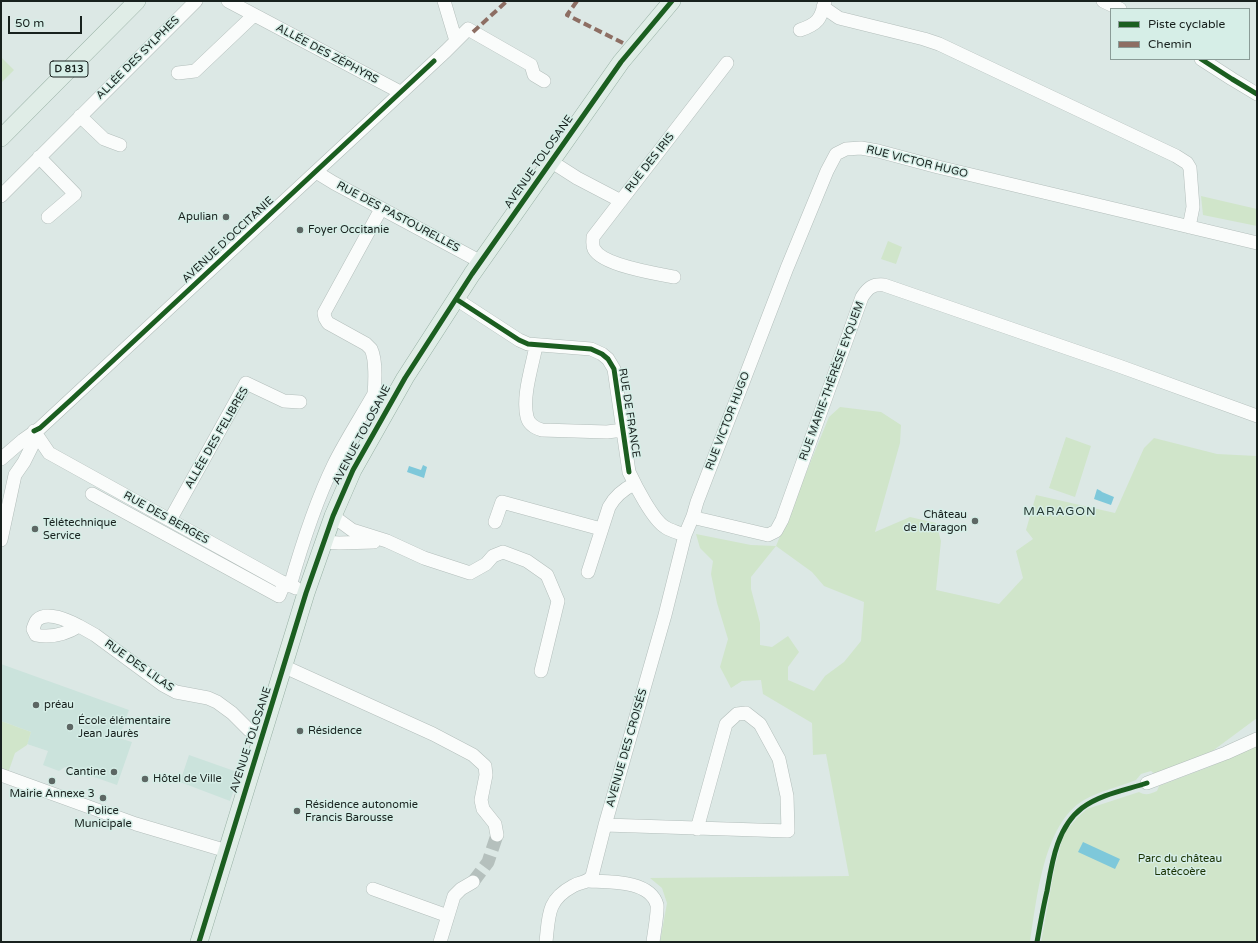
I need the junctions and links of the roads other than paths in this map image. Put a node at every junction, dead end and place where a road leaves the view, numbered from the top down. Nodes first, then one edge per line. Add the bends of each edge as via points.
1 (137, 1) edge
2 (196, 1) edge
3 (228, 1) edge
4 (444, 1) edge
5 (672, 1) edge
6 (1103, 1) edge
7 (824, 4) edge
8 (1118, 8) edge
9 (254, 15) junction
10 (800, 30) dead end
11 (456, 41) junction
12 (1203, 60) edge
13 (727, 63) dead end
14 (178, 73) dead end
15 (544, 81) dead end
16 (400, 92) junction
17 (1257, 94) edge
18 (80, 116) junction
19 (1, 138) edge
20 (120, 145) dead end
21 (39, 157) junction
22 (552, 162) junction
23 (316, 172) junction
24 (1, 196) edge
25 (621, 201) junction
26 (381, 208) junction
27 (48, 217) dead end
28 (1189, 227) junction
29 (1257, 243) edge
30 (481, 262) junction
31 (674, 277) dead end
32 (456, 298) junction
33 (536, 346) junction
34 (300, 402) dead end
35 (1257, 416) edge
36 (623, 430) junction
37 (34, 432) junction
38 (48, 453) junction
39 (1, 460) edge
40 (24, 462) junction
41 (15, 475) junction
42 (634, 484) junction
43 (92, 494) dead end
44 (333, 516) junction
45 (693, 516) junction
46 (170, 520) junction
47 (495, 522) dead end
48 (601, 529) junction
49 (686, 535) junction
50 (1, 540) edge
51 (324, 542) junction
52 (387, 542) junction
53 (588, 572) dead end
54 (287, 585) junction
55 (306, 593) junction
56 (79, 626) dead end
57 (285, 667) junction
58 (541, 671) dead end
59 (262, 736) junction
60 (1257, 739) edge
61 (1, 775) edge
62 (1147, 783) dead end
63 (605, 824) junction
64 (697, 829) junction
65 (497, 835) tunnel mouth
66 (227, 851) junction
67 (589, 881) junction
68 (473, 882) tunnel mouth
69 (373, 889) dead end
70 (448, 916) junction
71 (199, 942) edge
72 (440, 942) edge
73 (546, 942) edge
74 (653, 942) edge

1 - 19 main road, D 813
2 - 18 street, ALLÉE DES SYLPHES
3 - 9 street, ALLÉE DES ZÉPHYRS
4 - 11 street
5 - 22 main road, AVENUE TOLOSANE via 621,62
6 - 8 street
7 - 10 street via 816,23
7 - 28 street via 840,18 939,44 1176,156 1190,168 1193,207
9 - 14 street via 195,71
9 - 16 street, ALLÉE DES ZÉPHYRS
11 - 15 street, AVENUE D'OCCITANIE via 468,29 531,65 534,75
11 - 16 street, AVENUE D'OCCITANIE
12 - 17 street
13 - 25 street, RUE DES IRIS
16 - 23 street, AVENUE D'OCCITANIE
18 - 20 street via 104,139
18 - 21 street, ALLÉE DES SYLPHES
21 - 24 street, ALLÉE DES SYLPHES
21 - 27 street via 75,194
22 - 25 street, RUE DES IRIS
22 - 30 main road, AVENUE TOLOSANE
23 - 26 street, RUE DES PASTOURELLES
23 - 37 street, AVENUE D'OCCITANIE
25 - 31 street via 593,237 594,250 603,258 640,271
26 - 30 street, RUE DES PASTOURELLES
26 - 54 street via 324,313 328,323 371,349 374,394 325,483
28 - 29 street, RUE VICTOR HUGO
28 - 45 street, RUE VICTOR HUGO via 878,151 846,149 836,154 789,264
30 - 32 main road, AVENUE TOLOSANE
32 - 33 street, RUE DE FRANCE via 519,340
32 - 44 main road, AVENUE TOLOSANE via 377,425 353,470
33 - 36 street, RUE DE FRANCE via 591,349 608,359 614,369
33 - 36 street via 526,393 527,417 534,428 607,432
34 - 46 street, ALLÉE DES FELIBRES via 284,401 246,383
35 - 45 street, RUE MARIE-THÉRÈSE EYQUEM via 1119,366 875,284 867,289 862,297 776,531 768,535 754,533
36 - 42 street, RUE DE FRANCE via 629,472
37 - 38 street
37 - 39 street, AVENUE D'OCCITANIE
37 - 40 street via 32,446
38 - 40 street via 33,456
38 - 46 street, RUE DES BERGES
39 - 41 street, AVENUE D'OCCITANIE
40 - 41 street
41 - 50 street
42 - 48 street via 613,499
42 - 49 street, RUE DE FRANCE via 664,527
43 - 54 street, RUE DES BERGES via 279,596
44 - 51 main road, AVENUE TOLOSANE
44 - 52 street via 352,530
45 - 49 street, RUE VICTOR HUGO
46 - 54 street, RUE DES BERGES
47 - 48 street via 502,502
48 - 53 street
49 - 63 street, AVENUE DES CROISÉS via 666,615
51 - 52 street
51 - 55 main road, AVENUE TOLOSANE
52 - 58 street via 424,558 470,573 503,552 527,561 547,575 558,601
54 - 55 street, RUE DES BERGES
55 - 57 main road, AVENUE TOLOSANE
56 - 59 street, RUE DES LILAS via 163,685 176,692 217,702 249,730
57 - 59 main road, AVENUE TOLOSANE
57 - 65 street via 433,734 473,755 485,766 486,775 481,800 483,809 495,824
59 - 66 main road, AVENUE TOLOSANE
60 - 62 street
61 - 66 street via 140,825
63 - 64 street
63 - 67 street, AVENUE DES CROISÉS
64 - 64 street via 788,831 787,796 779,758 760,724 746,713 737,714 726,724
66 - 71 main road, AVENUE TOLOSANE
67 - 73 street via 575,885 558,896 551,906
67 - 74 street via 635,885 650,892 657,906
68 - 70 street via 454,896
69 - 70 street
70 - 72 street

